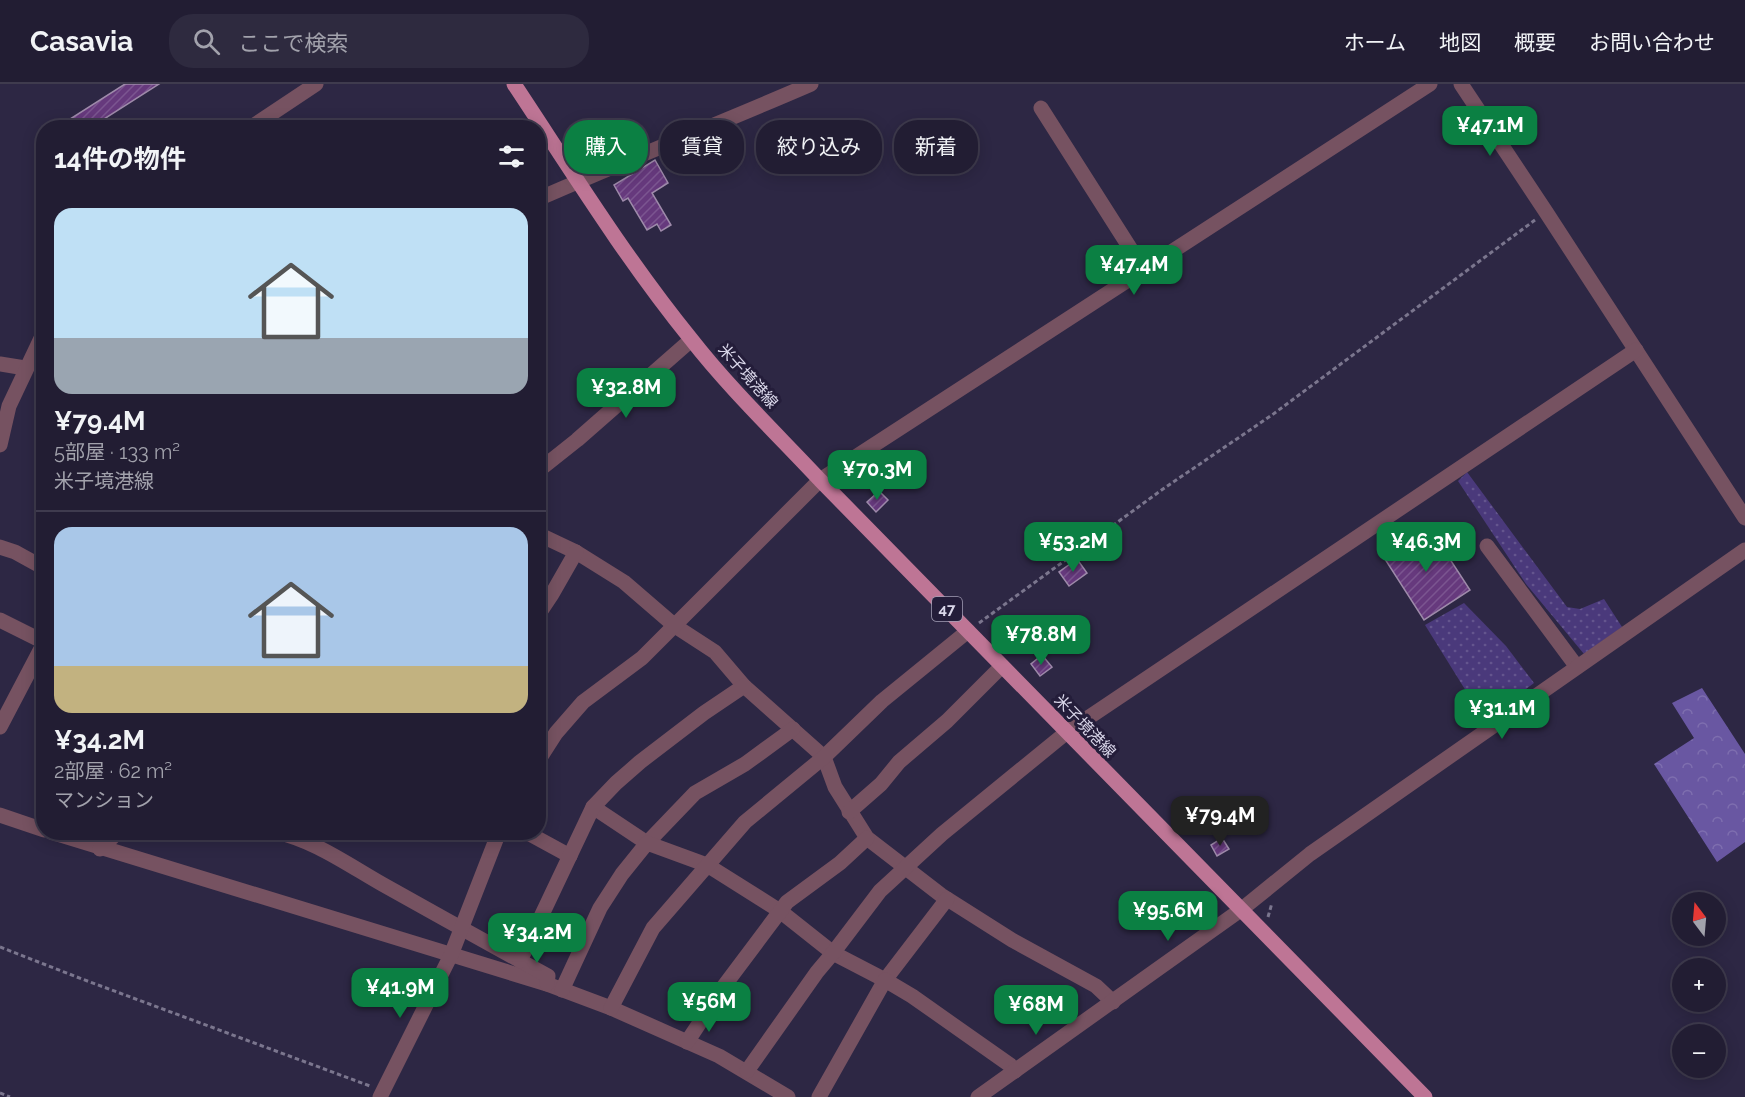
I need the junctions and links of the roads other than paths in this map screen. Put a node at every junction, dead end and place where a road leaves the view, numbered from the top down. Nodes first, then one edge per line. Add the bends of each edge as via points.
1 (316, 84) edge
2 (514, 84) edge
3 (811, 84) edge
4 (1430, 84) edge
5 (1461, 84) edge
6 (1041, 108) dead end
7 (262, 120) edge
8 (538, 120) edge
9 (546, 133) edge
10 (578, 182) junction
11 (546, 196) edge
12 (1144, 270) junction
13 (691, 340) junction
14 (36, 347) edge
15 (1636, 350) junction
16 (0, 364) edge
17 (25, 368) junction
18 (0, 446) edge
19 (546, 464) edge
20 (820, 480) junction
21 (1745, 518) edge
22 (546, 538) edge
23 (1487, 546) dead end
24 (0, 547) edge
25 (1745, 550) edge
26 (576, 552) junction
27 (36, 564) edge
28 (546, 602) edge
29 (0, 620) edge
30 (675, 626) junction
31 (968, 631) junction
32 (36, 638) edge
33 (36, 657) edge
34 (1002, 666) junction
35 (1577, 667) junction
36 (744, 686) junction
37 (0, 727) edge
38 (793, 729) junction
39 (1067, 732) junction
40 (546, 749) edge
41 (824, 757) junction
42 (593, 807) junction
43 (849, 812) junction
44 (0, 815) edge
45 (36, 827) edge
46 (867, 838) junction
47 (74, 840) edge
48 (110, 840) edge
49 (302, 840) edge
50 (496, 840) edge
51 (541, 840) edge
52 (648, 843) junction
53 (100, 849) junction
54 (570, 856) junction
55 (707, 865) junction
56 (904, 867) junction
57 (947, 899) junction
58 (1242, 909) junction
59 (780, 911) junction
60 (461, 928) junction
61 (834, 953) junction
62 (451, 955) junction
63 (520, 961) junction
64 (885, 980) junction
65 (547, 984) junction
66 (562, 990) junction
67 (1113, 1002) junction
68 (611, 1008) junction
69 (687, 1042) junction
70 (747, 1071) junction
71 (1015, 1071) junction
72 (381, 1094) edge
73 (788, 1097) edge
74 (819, 1097) edge
75 (978, 1097) edge
76 (1425, 1097) edge

1 - 7 street
2 - 8 main road, 米子境港線 / 47
3 - 10 street
4 - 12 street
5 - 15 street
6 - 12 street
9 - 10 main road, 米子境港線 / 47
10 - 11 street
10 - 13 main road, 米子境港線 / 47
12 - 20 street
13 - 19 street
13 - 20 main road, 米子境港線 / 47
14 - 17 street
15 - 21 street
15 - 39 street
16 - 17 street
17 - 18 street via 9,406
20 - 30 street
20 - 31 main road, 米子境港線 / 47
22 - 26 street
23 - 35 street
24 - 27 street
25 - 35 street
26 - 28 street
26 - 30 street via 624,582
29 - 32 street
30 - 36 street via 715,652
30 - 40 street via 642,658 583,702
31 - 34 main road, 米子境港線 / 47
31 - 41 street via 882,701
33 - 37 street
34 - 39 main road, 米子境港線 / 47
34 - 43 street
35 - 58 street via 1310,854
36 - 38 street
36 - 42 street via 640,762
38 - 41 street
38 - 52 street via 745,764 695,793
39 - 56 street
39 - 58 main road, 米子境港線 / 47
41 - 43 street
41 - 55 street via 745,822
42 - 52 street
42 - 54 street
43 - 46 street
44 - 45 street
46 - 56 street
46 - 59 street
47 - 53 street
48 - 53 street
49 - 60 street
50 - 60 street
51 - 54 street
52 - 55 street
52 - 66 street via 600,908
53 - 62 street
54 - 63 street
55 - 59 street
55 - 68 street via 653,928
56 - 57 street
56 - 61 street via 880,891
57 - 64 street
57 - 67 street via 1096,986
58 - 67 street
58 - 76 main road, 米子境港線 / 47
59 - 61 street
59 - 69 street
60 - 62 street
60 - 63 street
61 - 64 street
61 - 70 street
62 - 65 street
62 - 72 street
63 - 65 street via 548,976
64 - 71 street
64 - 74 street
65 - 66 street
66 - 68 street
67 - 71 street
68 - 69 street
69 - 70 street
70 - 73 street
71 - 75 street

